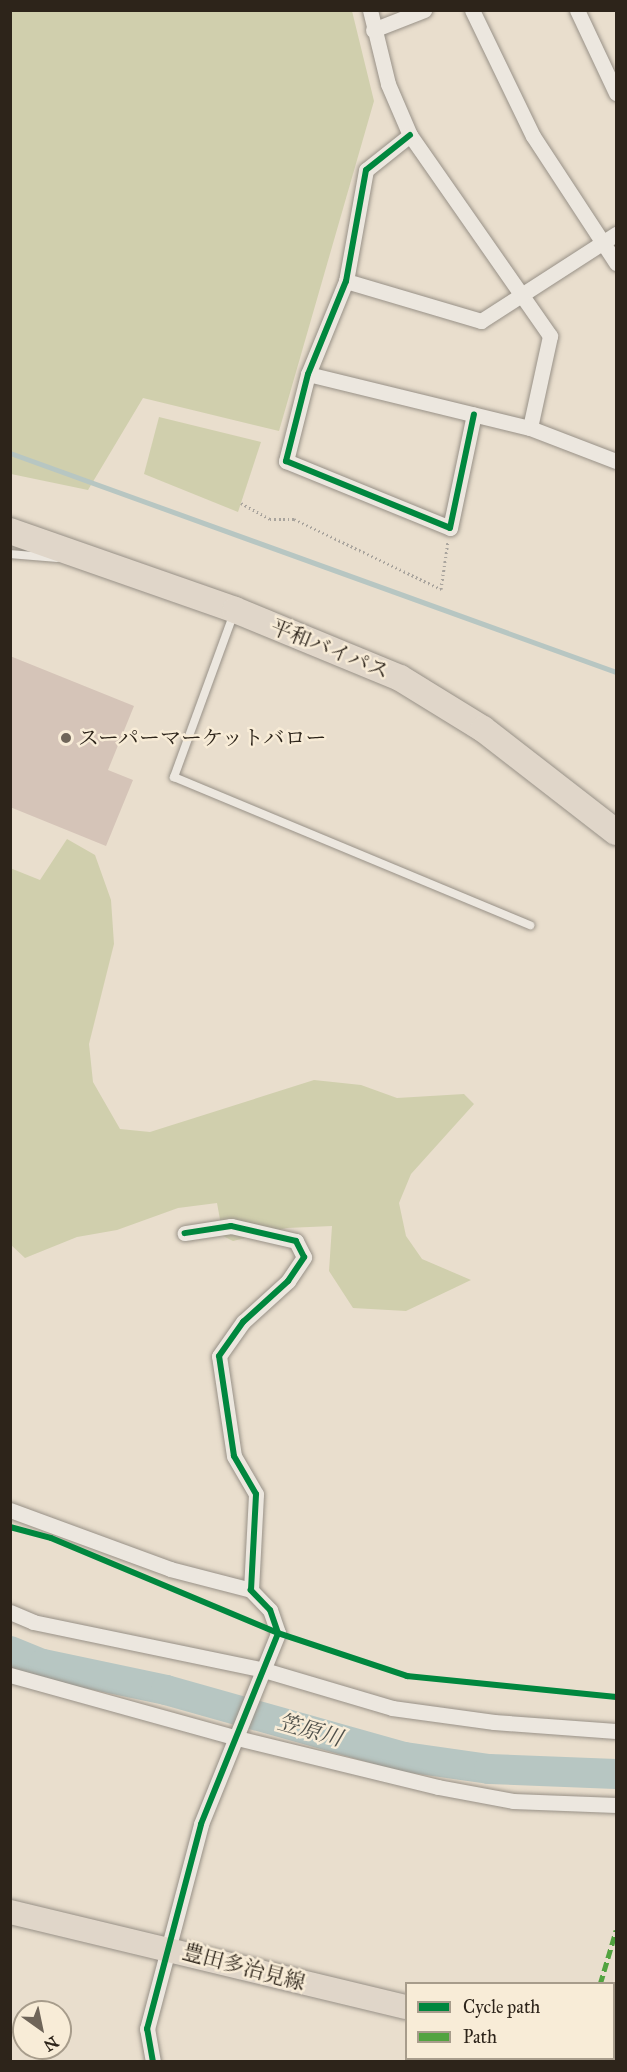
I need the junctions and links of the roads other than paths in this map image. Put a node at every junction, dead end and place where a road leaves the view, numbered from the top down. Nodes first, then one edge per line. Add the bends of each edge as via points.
1 (370, 10) edge
2 (424, 10) edge
3 (472, 10) edge
4 (577, 10) edge
5 (373, 30) junction
6 (616, 93) edge
7 (410, 135) junction
8 (616, 234) edge
9 (602, 243) junction
10 (616, 263) edge
11 (346, 281) junction
12 (523, 296) junction
13 (308, 374) junction
14 (474, 414) junction
15 (530, 428) junction
16 (616, 462) edge
17 (10, 531) edge
18 (10, 554) edge
19 (88, 559) junction
20 (236, 610) junction
21 (616, 831) edge
22 (530, 925) dead end
23 (185, 1233) dead end
24 (10, 1510) edge
25 (250, 1590) junction
26 (10, 1612) edge
27 (264, 1670) junction
28 (10, 1675) edge
29 (616, 1731) edge
30 (237, 1738) junction
31 (616, 1805) edge
32 (10, 1912) edge
33 (168, 1947) junction
34 (405, 2007) edge
35 (153, 2061) edge

1 - 5 street
2 - 5 street
3 - 9 street via 533,136
4 - 6 street
5 - 7 street via 388,84
7 - 11 street via 366,170
7 - 12 street
8 - 9 street
9 - 10 street
9 - 12 street
11 - 12 street via 481,321
11 - 13 street
12 - 15 street via 550,336
13 - 14 street
13 - 14 street via 286,461 450,528
14 - 15 street
15 - 16 street
17 - 19 highway, 平和バイパス
18 - 19 lane
19 - 20 highway, 平和バイパス
20 - 21 highway, 平和バイパス via 400,678 483,729
20 - 22 lane via 174,777
23 - 25 street via 231,1226 296,1241 304,1257 288,1281 243,1322 219,1356 234,1456 256,1494
24 - 25 street via 170,1569
25 - 27 street via 270,1610 278,1633
26 - 27 street via 33,1622
27 - 29 street via 392,1708 494,1722
27 - 30 street
28 - 30 street
30 - 31 street via 513,1801
30 - 33 street via 201,1824
32 - 33 main road, 豊田多治見線
33 - 34 main road, 豊田多治見線
33 - 35 street via 147,2029

